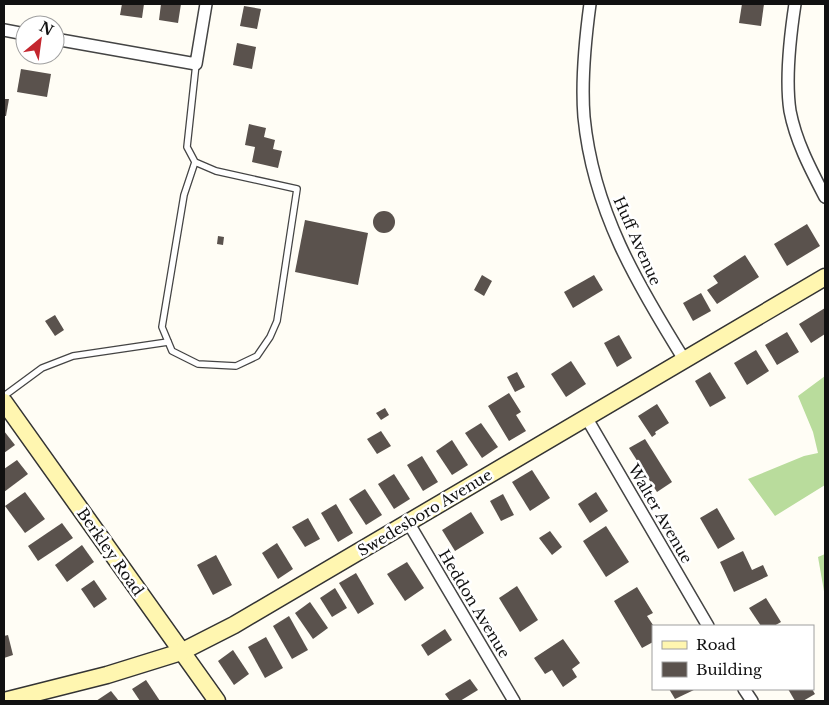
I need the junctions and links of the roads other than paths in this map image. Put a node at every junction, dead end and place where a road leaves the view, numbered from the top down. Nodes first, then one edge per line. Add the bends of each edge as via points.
1 (206, 4) edge
2 (590, 4) edge
3 (795, 4) edge
4 (65, 41) edge
5 (196, 64) junction
6 (195, 162) junction
7 (825, 197) edge
8 (825, 277) edge
9 (168, 342) junction
10 (685, 361) junction
11 (4, 396) edge
12 (4, 402) edge
13 (586, 417) junction
14 (408, 522) junction
15 (707, 625) edge
16 (181, 652) junction
17 (745, 690) edge
18 (41, 697) edge
19 (4, 701) edge
20 (216, 701) edge
21 (514, 701) edge
22 (752, 701) edge

1 - 5 street
2 - 10 street, Huff Avenue via 583,73 584,116 598,190 632,272
3 - 7 street via 788,62 790,111 801,146
4 - 5 street
5 - 6 lane via 187,147
6 - 9 lane via 184,195 162,327
6 - 9 lane via 216,171 297,189 286,267 277,321 257,356 236,366 198,364 172,351
8 - 10 street, Swedesboro Avenue
9 - 11 lane via 73,356 42,368
10 - 13 street, Swedesboro Avenue
12 - 16 street, Berkley Road
13 - 14 street, Swedesboro Avenue
13 - 15 street, Walter Avenue
14 - 16 street, Swedesboro Avenue via 234,625
14 - 21 street, Heddon Avenue
16 - 18 street, Swedesboro Avenue
16 - 20 street, Berkley Road
17 - 22 street
18 - 19 street, Swedesboro Avenue

